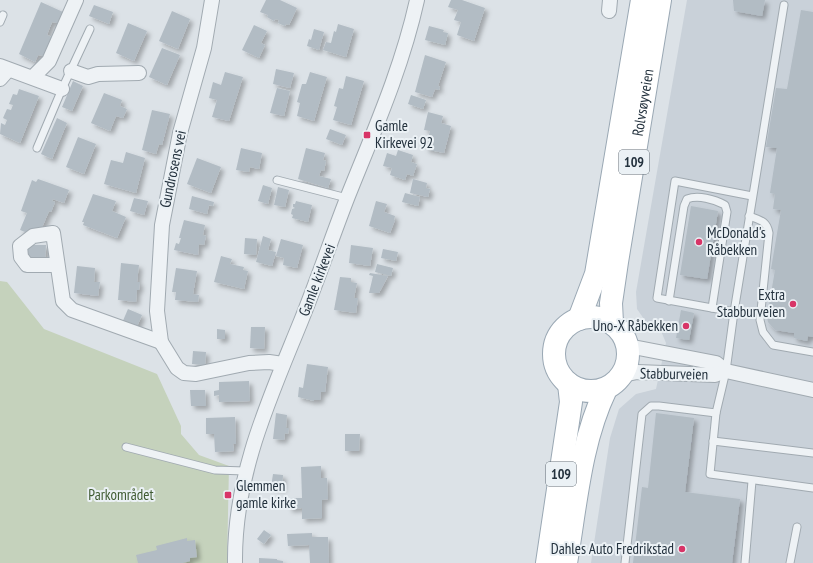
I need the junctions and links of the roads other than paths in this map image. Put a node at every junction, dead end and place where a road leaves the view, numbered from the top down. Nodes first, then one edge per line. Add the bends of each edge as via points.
1 (76, 0) edge
2 (212, 0) edge
3 (417, 0) edge
4 (642, 0) edge
5 (660, 0) edge
6 (784, 5) dead end
7 (4, 15) dead end
8 (0, 22) edge
9 (90, 29) dead end
10 (71, 71) junction
11 (2, 72) edge
12 (139, 73) dead end
13 (33, 77) junction
14 (62, 89) junction
15 (37, 148) dead end
16 (277, 180) dead end
17 (752, 196) junction
18 (347, 198) junction
19 (749, 216) junction
20 (57, 265) dead end
21 (669, 301) junction
22 (712, 308) junction
23 (734, 312) junction
24 (579, 319) junction
25 (612, 323) junction
26 (161, 342) junction
27 (628, 346) junction
28 (813, 352) edge
29 (284, 364) junction
30 (726, 371) junction
31 (623, 375) junction
32 (569, 384) junction
33 (606, 389) junction
34 (813, 390) edge
35 (716, 413) junction
36 (713, 441) junction
37 (126, 447) dead end
38 (813, 453) edge
39 (245, 471) junction
40 (752, 481) junction
41 (813, 488) edge
42 (798, 526) dead end
43 (235, 563) edge
44 (547, 563) edge
45 (566, 563) edge
46 (625, 563) edge
47 (745, 563) edge
48 (790, 563) edge

1 - 13 street via 49,61
2 - 26 street, Gundrosens vei via 204,48 180,133 162,225 158,311
3 - 18 street, Gamle kirkevei via 394,81
4 - 24 main road, Rolvsøyveien / 109 via 596,274
5 - 25 main road, Rolvsøyveien / 109 via 617,262 611,303
6 - 17 lane
7 - 8 lane
9 - 10 lane
10 - 12 street via 88,77 98,74
10 - 14 lane
11 - 13 street
13 - 14 street
14 - 15 lane
16 - 18 lane
17 - 19 lane
17 - 21 lane via 675,181 657,298
18 - 29 street, Gamle kirkevei
19 - 23 lane
19 - 28 lane via 762,220 768,226 769,233 760,320 763,332 774,345
20 - 26 street via 63,301 72,310
21 - 22 lane
21 - 22 lane via 684,206 687,199 694,196 718,201 725,205 727,212
22 - 23 lane
23 - 30 lane
24 - 25 main road via 596,317
24 - 32 main road via 559,336 554,348 559,374
25 - 27 main road via 622,333
26 - 29 street, Gundrosens vei via 177,368 184,372 196,374 249,363
27 - 30 street, Stabburveien via 716,363
27 - 31 main road via 628,361
29 - 39 street, Gamle kirkevei
30 - 31 street, Stabburveien via 715,375 637,372
30 - 34 street, Stabburveien
30 - 35 lane
31 - 33 main road, 109
32 - 33 main road via 580,390 593,392
32 - 44 main road, 109 via 571,402
33 - 45 main road, 109 via 585,447
35 - 36 lane
35 - 46 lane via 651,406 642,414
36 - 38 lane
36 - 40 lane via 710,474
37 - 39 lane via 215,470
39 - 43 street, Gamle kirkevei via 235,543
40 - 41 lane
40 - 47 lane
42 - 48 lane

